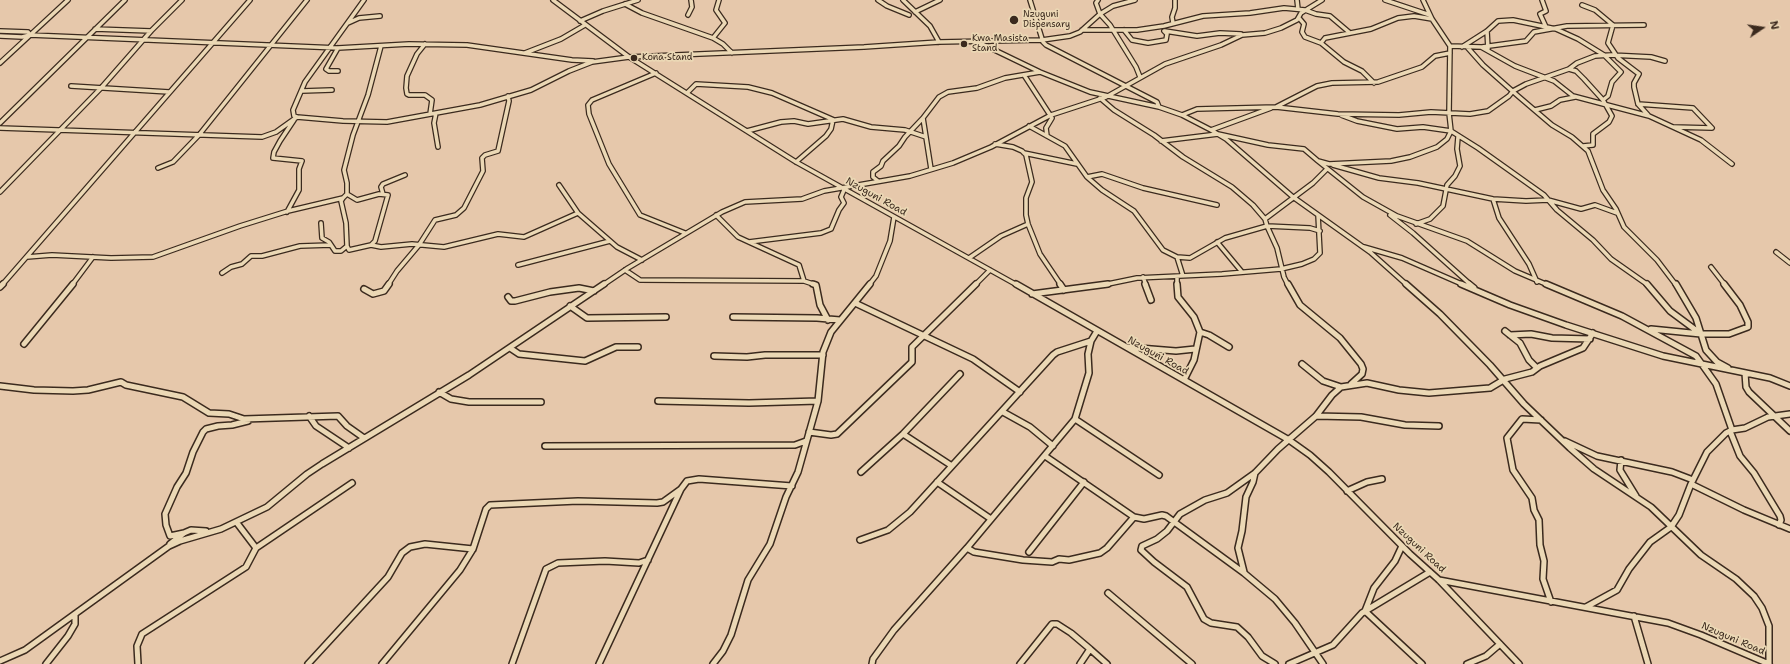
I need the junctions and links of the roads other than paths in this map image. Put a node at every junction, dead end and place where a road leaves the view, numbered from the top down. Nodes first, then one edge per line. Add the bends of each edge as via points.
1 (68, 0) edge
2 (125, 0) edge
3 (182, 0) edge
4 (250, 0) edge
5 (307, 0) edge
6 (364, 0) edge
7 (552, 0) edge
8 (638, 0) edge
9 (691, 0) edge
10 (719, 0) edge
11 (878, 0) edge
12 (903, 0) edge
13 (940, 0) edge
14 (1030, 0) edge
15 (1097, 0) edge
16 (1135, 0) edge
17 (1175, 0) edge
18 (1297, 0) edge
19 (1322, 0) edge
20 (1385, 0) edge
21 (1423, 0) edge
22 (1542, 0) edge
23 (625, 4) junction
24 (1582, 5) dead end
25 (1298, 9) junction
26 (1305, 10) junction
27 (915, 12) junction
28 (1100, 14) junction
29 (688, 15) dead end
30 (380, 16) dead end
31 (909, 16) dead end
32 (1431, 17) junction
33 (1299, 18) junction
34 (580, 20) junction
35 (1173, 23) junction
36 (347, 24) junction
37 (585, 25) junction
38 (1613, 25) junction
39 (1644, 25) dead end
40 (1546, 26) junction
41 (1155, 28) junction
42 (1555, 28) junction
43 (95, 29) junction
44 (1082, 30) junction
45 (1114, 30) junction
46 (1124, 30) junction
47 (0, 31) edge
48 (151, 31) junction
49 (1487, 31) junction
50 (1165, 32) junction
51 (1350, 33) junction
52 (1248, 34) junction
53 (30, 35) junction
54 (0, 36) edge
55 (87, 38) junction
56 (713, 38) junction
57 (144, 40) junction
58 (1042, 40) junction
59 (1448, 41) junction
60 (939, 42) junction
61 (978, 42) junction
62 (212, 43) junction
63 (1321, 43) junction
64 (425, 44) junction
65 (271, 46) junction
66 (381, 46) junction
67 (1450, 46) junction
68 (1460, 46) junction
69 (1488, 46) junction
70 (1467, 47) junction
71 (1481, 47) junction
72 (329, 48) junction
73 (338, 48) junction
74 (1490, 52) junction
75 (525, 53) junction
76 (732, 53) junction
77 (1450, 53) junction
78 (1604, 55) junction
79 (629, 56) junction
80 (1616, 56) junction
81 (597, 61) junction
82 (1665, 61) dead end
83 (0, 62) edge
84 (1569, 69) junction
85 (338, 71) dead end
86 (1040, 72) junction
87 (656, 74) junction
88 (1024, 75) junction
89 (1544, 76) junction
90 (1140, 77) junction
91 (1374, 83) junction
92 (71, 86) dead end
93 (1126, 86) junction
94 (101, 88) junction
95 (332, 90) dead end
96 (302, 91) junction
97 (1513, 91) junction
98 (168, 92) junction
99 (687, 93) junction
100 (508, 96) junction
101 (1106, 97) junction
102 (1575, 97) junction
103 (1100, 98) junction
104 (1604, 102) junction
105 (1638, 104) junction
106 (1159, 107) junction
107 (1275, 107) junction
108 (1535, 110) junction
109 (436, 112) junction
110 (1449, 113) junction
111 (430, 114) junction
112 (1338, 114) junction
113 (1051, 115) junction
114 (1182, 115) junction
115 (1649, 116) junction
116 (296, 118) junction
117 (923, 118) junction
118 (834, 120) junction
119 (358, 122) junction
120 (0, 123) edge
121 (1029, 126) junction
122 (1668, 126) junction
123 (0, 128) edge
124 (60, 130) junction
125 (1211, 130) junction
126 (747, 131) junction
127 (1451, 131) junction
128 (910, 132) junction
129 (134, 133) junction
130 (1218, 134) junction
131 (199, 135) junction
132 (1047, 136) junction
133 (926, 137) junction
134 (1458, 137) junction
135 (1161, 141) junction
136 (995, 144) junction
137 (1583, 146) junction
138 (438, 147) dead end
139 (1024, 153) junction
140 (796, 162) junction
141 (1078, 164) junction
142 (1732, 164) dead end
143 (1328, 167) junction
144 (158, 168) dead end
145 (931, 169) junction
146 (405, 175) dead end
147 (1087, 178) junction
148 (878, 181) junction
149 (559, 185) dead end
150 (842, 189) junction
151 (1446, 190) junction
152 (0, 192) edge
153 (347, 194) junction
154 (383, 194) junction
155 (1293, 197) junction
156 (343, 198) junction
157 (1493, 199) junction
158 (1548, 200) junction
159 (1217, 205) dead end
160 (1381, 208) junction
161 (287, 212) junction
162 (578, 213) junction
163 (1617, 213) junction
164 (716, 215) junction
165 (1318, 215) junction
166 (894, 218) junction
167 (1265, 219) junction
168 (321, 223) dead end
169 (1028, 224) junction
170 (1416, 224) junction
171 (1267, 226) junction
172 (1320, 231) junction
173 (685, 233) junction
174 (610, 241) junction
175 (749, 242) junction
176 (1217, 242) junction
177 (331, 245) junction
178 (371, 245) junction
179 (419, 245) junction
180 (347, 246) junction
181 (1363, 247) junction
182 (1776, 252) dead end
183 (27, 257) junction
184 (94, 257) junction
185 (1177, 257) junction
186 (969, 258) junction
187 (642, 260) junction
188 (1790, 264) edge
189 (518, 265) dead end
190 (1712, 268) dead end
191 (1281, 269) junction
192 (625, 270) junction
193 (990, 270) junction
194 (1242, 272) junction
195 (222, 273) dead end
196 (1183, 276) junction
197 (1143, 277) junction
198 (1177, 277) junction
199 (804, 281) junction
200 (1537, 282) junction
201 (0, 286) edge
202 (364, 289) dead end
203 (1064, 290) junction
204 (1475, 290) junction
205 (594, 291) junction
206 (1032, 294) junction
207 (508, 297) dead end
208 (1151, 300) dead end
209 (855, 303) junction
210 (570, 306) junction
211 (666, 317) dead end
212 (733, 317) dead end
213 (828, 320) junction
214 (840, 320) junction
215 (1648, 329) junction
216 (1097, 331) junction
217 (1505, 331) dead end
218 (1200, 332) junction
219 (1593, 333) junction
220 (1701, 334) junction
221 (922, 335) junction
222 (1510, 335) junction
223 (1590, 339) junction
224 (1091, 341) junction
225 (24, 344) dead end
226 (638, 347) dead end
227 (1125, 347) junction
228 (510, 348) junction
229 (1229, 348) dead end
230 (1195, 349) junction
231 (823, 355) junction
232 (714, 356) dead end
233 (1302, 364) dead end
234 (1703, 366) junction
235 (1537, 368) junction
236 (1733, 371) junction
237 (1745, 373) junction
238 (960, 374) dead end
239 (1184, 380) junction
240 (1503, 380) junction
241 (1350, 385) junction
242 (0, 386) edge
243 (1790, 386) edge
244 (1341, 387) junction
245 (439, 392) junction
246 (1020, 392) junction
247 (658, 401) dead end
248 (818, 401) junction
249 (541, 402) dead end
250 (1003, 412) junction
251 (1790, 414) edge
252 (1772, 415) junction
253 (309, 416) junction
254 (1316, 416) junction
255 (254, 419) junction
256 (1075, 419) junction
257 (1541, 420) junction
258 (1439, 426) dead end
259 (1731, 430) junction
260 (1790, 431) edge
261 (809, 432) junction
262 (903, 434) junction
263 (364, 438) junction
264 (1562, 439) junction
265 (1289, 440) junction
266 (806, 441) junction
267 (545, 446) dead end
268 (1053, 446) junction
269 (349, 448) junction
270 (1045, 456) junction
271 (1621, 460) junction
272 (952, 466) junction
273 (861, 472) dead end
274 (1255, 473) junction
275 (1159, 475) dead end
276 (1382, 479) dead end
277 (937, 482) junction
278 (1084, 482) junction
279 (1692, 482) junction
280 (352, 483) dead end
281 (792, 486) junction
282 (680, 489) junction
283 (1348, 491) junction
284 (1636, 496) junction
285 (1134, 516) junction
286 (991, 519) junction
287 (237, 522) junction
288 (1174, 522) junction
289 (1779, 525) junction
290 (1671, 527) junction
291 (1788, 529) edge
292 (210, 531) junction
293 (184, 533) junction
294 (1790, 533) edge
295 (860, 540) dead end
296 (1402, 546) junction
297 (167, 548) junction
298 (256, 548) junction
299 (967, 548) junction
300 (473, 549) junction
301 (1029, 552) dead end
302 (648, 560) junction
303 (1430, 572) junction
304 (1244, 573) junction
305 (1439, 580) junction
306 (1108, 593) dead end
307 (1551, 602) junction
308 (1586, 607) junction
309 (1365, 611) junction
310 (75, 614) junction
311 (1634, 616) junction
312 (1500, 644) junction
313 (1090, 649) junction
314 (1318, 653) junction
315 (0, 661) edge
316 (5, 662) edge
317 (46, 664) edge
318 (138, 664) edge
319 (308, 664) edge
320 (382, 664) edge
321 (512, 664) edge
322 (599, 664) edge
323 (713, 664) edge
324 (872, 664) edge
325 (1020, 664) edge
326 (1080, 664) edge
327 (1108, 664) edge
328 (1192, 664) edge
329 (1275, 664) edge
330 (1289, 664) edge
331 (1323, 664) edge
332 (1422, 664) edge
333 (1467, 664) edge
334 (1519, 664) edge
335 (1648, 664) edge
336 (1769, 664) edge

1 - 53 street
2 - 43 street
3 - 48 street
4 - 62 street
5 - 65 street
6 - 36 street
7 - 34 street, Nzuguni Road
8 - 23 street
9 - 29 street via 692,7
10 - 56 street via 716,10 725,23
11 - 31 street
12 - 27 street
13 - 27 street
14 - 58 street
15 - 28 street
16 - 28 street via 1113,6
17 - 35 street
18 - 25 street
19 - 26 street
20 - 32 street
21 - 32 street
22 - 40 street via 1546,11 1540,14
23 - 34 street
23 - 56 street via 642,13
24 - 38 street via 1595,10
25 - 26 street
25 - 35 street via 1282,8 1203,16
26 - 33 street
26 - 51 street via 1330,16
27 - 60 street via 930,26
28 - 44 street
28 - 45 street
30 - 36 street via 359,18
32 - 51 street via 1398,18 1376,27
32 - 59 street
33 - 52 street via 1281,28 1265,33
33 - 63 street via 1304,24 1303,35
34 - 37 street, Nzuguni Road
35 - 41 street
36 - 72 street
37 - 75 street via 565,37
37 - 79 street, Nzuguni Road
38 - 39 street
38 - 42 street
38 - 80 street via 1608,42
40 - 42 street
40 - 49 street via 1502,20
41 - 46 street
41 - 50 street
42 - 69 street via 1534,32 1526,41
42 - 78 street via 1578,38
43 - 48 street
43 - 55 street
44 - 45 street
44 - 58 street via 1070,36
45 - 46 street
45 - 90 street
46 - 50 street via 1130,39 1140,42 1165,40
47 - 53 street via 28,32
48 - 57 street
49 - 68 street
49 - 69 street
50 - 52 street via 1197,36 1220,33
51 - 63 street via 1325,38
52 - 90 street via 1165,64
53 - 54 street
53 - 55 street
53 - 83 street
55 - 57 street
55 - 120 street
56 - 76 street
57 - 62 street
57 - 94 street
58 - 61 street
58 - 93 street via 1050,47
59 - 67 street
59 - 68 street
60 - 61 street
60 - 76 street
61 - 86 street
62 - 65 street
62 - 98 street
63 - 91 street
64 - 66 street
64 - 75 street via 480,46
64 - 111 street via 406,76 406,88 409,95 429,97 432,100
65 - 72 street
65 - 131 street
66 - 73 street
66 - 119 street
67 - 68 street
67 - 77 street
68 - 70 street
69 - 71 street
69 - 74 street
70 - 71 street
70 - 97 street
71 - 74 street
72 - 73 street
72 - 96 street via 305,82
73 - 85 street via 326,69
74 - 89 street via 1515,66
75 - 81 street
76 - 79 street
77 - 91 street via 1435,56 1422,67
77 - 110 street
78 - 80 street
78 - 84 street via 1590,58
78 - 104 street via 1621,73 1612,82
79 - 81 street
79 - 87 street, Nzuguni Road
80 - 82 street
80 - 105 street via 1639,74 1634,85
81 - 100 street via 569,71 531,90
84 - 89 street
84 - 104 street via 1580,75
86 - 88 street
86 - 101 street
87 - 99 street, Nzuguni Road
87 - 173 street via 592,100 588,105 589,114 609,164 640,215
88 - 113 street
88 - 117 street via 1005,78 977,88 948,92 941,95
89 - 97 street
89 - 102 street via 1560,84
90 - 93 street
91 - 107 street via 1332,83 1317,86
92 - 94 street
93 - 101 street
93 - 106 street via 1157,102
94 - 98 street
94 - 124 street
95 - 96 street
96 - 116 street via 293,110
97 - 108 street
97 - 110 street via 1488,111
98 - 129 street
99 - 118 street via 696,84 748,87 791,100
99 - 126 street, Nzuguni Road
100 - 109 street via 480,105
100 - 179 street via 498,151 482,158 483,171 464,208 456,215 435,220
101 - 103 street
101 - 106 street
102 - 104 street
102 - 108 street
103 - 113 street
103 - 135 street
104 - 115 street
104 - 137 street via 1612,118 1593,134 1593,145
105 - 115 street
105 - 122 street via 1693,108 1712,128
106 - 114 street
107 - 112 street
107 - 114 street via 1197,109
107 - 125 street
108 - 137 street
109 - 111 street
109 - 138 street via 434,123
110 - 112 street
110 - 127 street
111 - 119 street via 387,122
112 - 127 street via 1356,121 1397,129 1423,127
113 - 121 street
113 - 132 street via 1052,121 1046,130
114 - 125 street
115 - 122 street
116 - 119 street
116 - 131 street via 276,132 262,137
116 - 161 street via 274,152 274,158 302,161 299,169 299,190
117 - 128 street
117 - 133 street
118 - 126 street via 808,124 781,122
118 - 128 street via 846,119 871,127
118 - 140 street via 826,136
119 - 153 street via 344,170
121 - 132 street
121 - 136 street
122 - 142 street via 1701,140
123 - 124 street
124 - 129 street
124 - 152 street
125 - 130 street
126 - 140 street, Nzuguni Road
127 - 134 street
127 - 143 street via 1447,139 1437,147 1410,156
128 - 133 street
128 - 148 street via 900,146 873,172 873,177
129 - 131 street
129 - 183 street
130 - 135 street
130 - 143 street via 1255,143 1304,149
130 - 155 street
131 - 144 street via 173,162
132 - 141 street via 1065,146
133 - 145 street
134 - 151 street via 1460,166
134 - 158 street via 1484,151 1518,178 1541,192
135 - 167 street via 1232,187
136 - 139 street via 1013,147
136 - 145 street via 953,163
137 - 163 street via 1590,153 1603,190
139 - 141 street
139 - 169 street via 1032,182 1026,198
140 - 150 street, Nzuguni Road
141 - 147 street
143 - 151 street
143 - 155 street via 1313,183
143 - 160 street via 1358,194
145 - 148 street via 910,176
146 - 154 street via 383,184
147 - 159 street via 1102,174 1144,188
147 - 185 street via 1134,211 1163,250
148 - 150 street
149 - 162 street
150 - 164 street via 824,191 802,199 745,202
150 - 166 street, Nzuguni Road
150 - 175 street via 841,197 844,203 831,229 821,233
151 - 157 street
151 - 170 street via 1443,206 1430,219
153 - 154 street via 357,200
153 - 156 street
154 - 178 street via 388,195 375,241
155 - 165 street
155 - 167 street
156 - 161 street
156 - 180 street via 341,201 346,223
157 - 158 street
157 - 200 street via 1499,218 1529,264
158 - 163 street via 1581,209 1594,205
158 - 220 street via 1611,259 1646,283 1670,311
160 - 170 street
160 - 204 street via 1413,233
161 - 184 street via 157,256
162 - 174 street
162 - 179 street via 524,237 498,234 444,247
163 - 220 street via 1624,227 1674,281 1691,307
164 - 173 street
164 - 175 street via 738,237
165 - 172 street
165 - 181 street
166 - 186 street, Nzuguni Road
166 - 209 street via 890,241 881,265
167 - 171 street
168 - 177 street via 322,238
169 - 186 street via 1001,236
169 - 203 street via 1040,254
170 - 200 street via 1467,241 1500,264
171 - 172 street via 1310,228
171 - 176 street
171 - 191 street
172 - 191 street via 1318,256 1310,261
173 - 187 street
174 - 187 street
174 - 189 street
175 - 199 street via 799,265
176 - 185 street via 1190,258
176 - 194 street
177 - 180 street via 335,251
177 - 195 street via 300,246 262,256 251,256 242,264
178 - 179 street
178 - 180 street via 353,250 349,250
179 - 202 street via 384,291 373,294
181 - 204 street via 1402,258
181 - 240 street via 1440,314
182 - 188 street
183 - 184 street
183 - 201 street
184 - 225 street
185 - 196 street
186 - 193 street, Nzuguni Road
187 - 192 street
190 - 220 street via 1740,305 1748,325 1744,330 1734,334
191 - 194 street
191 - 241 street via 1302,308 1340,338 1363,369 1362,374
192 - 199 street via 640,280
192 - 205 street
193 - 206 street, Nzuguni Road
193 - 221 street
194 - 196 street
196 - 198 street
197 - 198 street
197 - 203 street
197 - 208 street
198 - 218 street via 1178,297 1194,317
199 - 213 street via 816,285 823,314
200 - 215 street via 1614,312
203 - 206 street
204 - 219 street via 1510,305
205 - 207 street via 579,288 515,301
205 - 210 street
206 - 216 street, Nzuguni Road
209 - 214 street
209 - 221 street
210 - 211 street via 587,318
210 - 228 street
212 - 213 street
213 - 214 street
214 - 231 street via 831,332
215 - 220 street
215 - 234 street via 1694,355
216 - 224 street
216 - 227 street, Nzuguni Road
217 - 222 street
218 - 229 street
218 - 230 street
219 - 223 street
219 - 234 street
220 - 236 street via 1708,353 1717,362
221 - 246 street via 973,359
221 - 261 street via 912,347 912,362 909,366 837,434
222 - 223 street via 1531,334 1552,338
222 - 235 street via 1520,343 1529,360
223 - 235 street via 1583,348
224 - 246 street via 1057,352
224 - 256 street via 1088,354 1089,373
226 - 228 street via 616,347 585,361 519,354
227 - 230 street via 1176,351
227 - 239 street, Nzuguni Road
228 - 245 street
230 - 239 street via 1194,360
231 - 232 street
231 - 248 street
233 - 244 street via 1323,381
234 - 236 street
234 - 259 street via 1716,384
235 - 240 street via 1532,372
236 - 237 street
237 - 243 street via 1770,378
237 - 252 street via 1747,390
238 - 262 street
239 - 265 street, Nzuguni Road
240 - 241 street via 1490,388 1443,393 1399,390 1367,383
240 - 257 street
241 - 244 street
242 - 255 street via 60,391 88,390 121,382 183,396 194,406 209,413
244 - 254 street via 1332,394
245 - 249 street via 451,399 469,402
245 - 263 street
246 - 250 street
247 - 248 street
248 - 261 street
250 - 268 street via 1030,427
250 - 272 street
251 - 252 street
252 - 259 street via 1744,428
252 - 260 street
253 - 255 street
253 - 263 street via 338,416
253 - 269 street via 316,426
254 - 258 street via 1361,417 1405,425
254 - 265 street
255 - 293 street via 206,429 203,432 165,514 170,536
256 - 268 street
256 - 275 street
257 - 264 street
257 - 307 street via 1524,418 1507,438 1513,470 1532,498 1538,517 1544,562 1543,579
259 - 279 street via 1707,452
259 - 289 street via 1740,456 1754,472 1780,516
261 - 266 street
262 - 272 street
262 - 273 street
263 - 269 street
264 - 271 street via 1597,456
264 - 284 street via 1594,469
265 - 274 street
265 - 283 street, Nzuguni Road via 1319,463
266 - 267 street via 795,445 765,446
266 - 281 street
268 - 270 street
269 - 287 street via 307,474 267,507
270 - 278 street
270 - 286 street
271 - 279 street via 1672,472
271 - 284 street via 1620,470
272 - 277 street
274 - 288 street via 1227,493 1205,500 1180,514
274 - 304 street via 1246,497 1238,548
276 - 283 street via 1367,482
277 - 286 street
277 - 295 street via 910,512 888,530
278 - 285 street
278 - 301 street
279 - 289 street via 1744,510
279 - 290 street via 1679,516
280 - 298 street
281 - 282 street via 699,479 687,481
281 - 323 street via 770,544 748,580 731,635
282 - 300 street via 663,502 657,503 578,501 490,505 486,509
282 - 302 street
283 - 296 street, Nzuguni Road
284 - 290 street via 1658,512
285 - 288 street via 1144,519 1162,515
285 - 299 street via 1100,553 1069,560 1023,560 974,552
286 - 299 street
287 - 292 street
287 - 298 street
288 - 304 street
288 - 329 street via 1157,539 1142,546 1141,550 1187,587 1204,619 1210,623 1237,627 1262,656
289 - 291 street
290 - 308 street via 1650,542 1629,569 1617,590
290 - 336 street via 1701,555 1736,578 1758,602 1768,626
291 - 294 street
292 - 293 street via 191,530
292 - 297 street
293 - 297 street
296 - 303 street, Nzuguni Road
296 - 309 street via 1395,561 1374,588
297 - 310 street
298 - 318 street via 242,571 142,634 137,646
299 - 324 street via 894,630 873,658
300 - 319 street via 425,544 410,547 402,553 388,577
300 - 320 street via 460,570
302 - 321 street via 639,563 605,561 558,564 546,569
302 - 322 street
303 - 305 street, Nzuguni Road
303 - 309 street
304 - 314 street via 1275,599
305 - 307 street, Nzuguni Road
305 - 312 street
306 - 328 street
307 - 308 street, Nzuguni Road
308 - 311 street, Nzuguni Road
309 - 314 street via 1335,644
309 - 332 street
310 - 316 street
310 - 317 street via 74,624 68,636
311 - 335 street
311 - 336 street, Nzuguni Road via 1684,629
312 - 333 street via 1486,656
312 - 334 street
313 - 325 street via 1071,633 1057,624 1052,624
313 - 326 street
313 - 327 street
314 - 330 street
314 - 331 street
315 - 316 street

